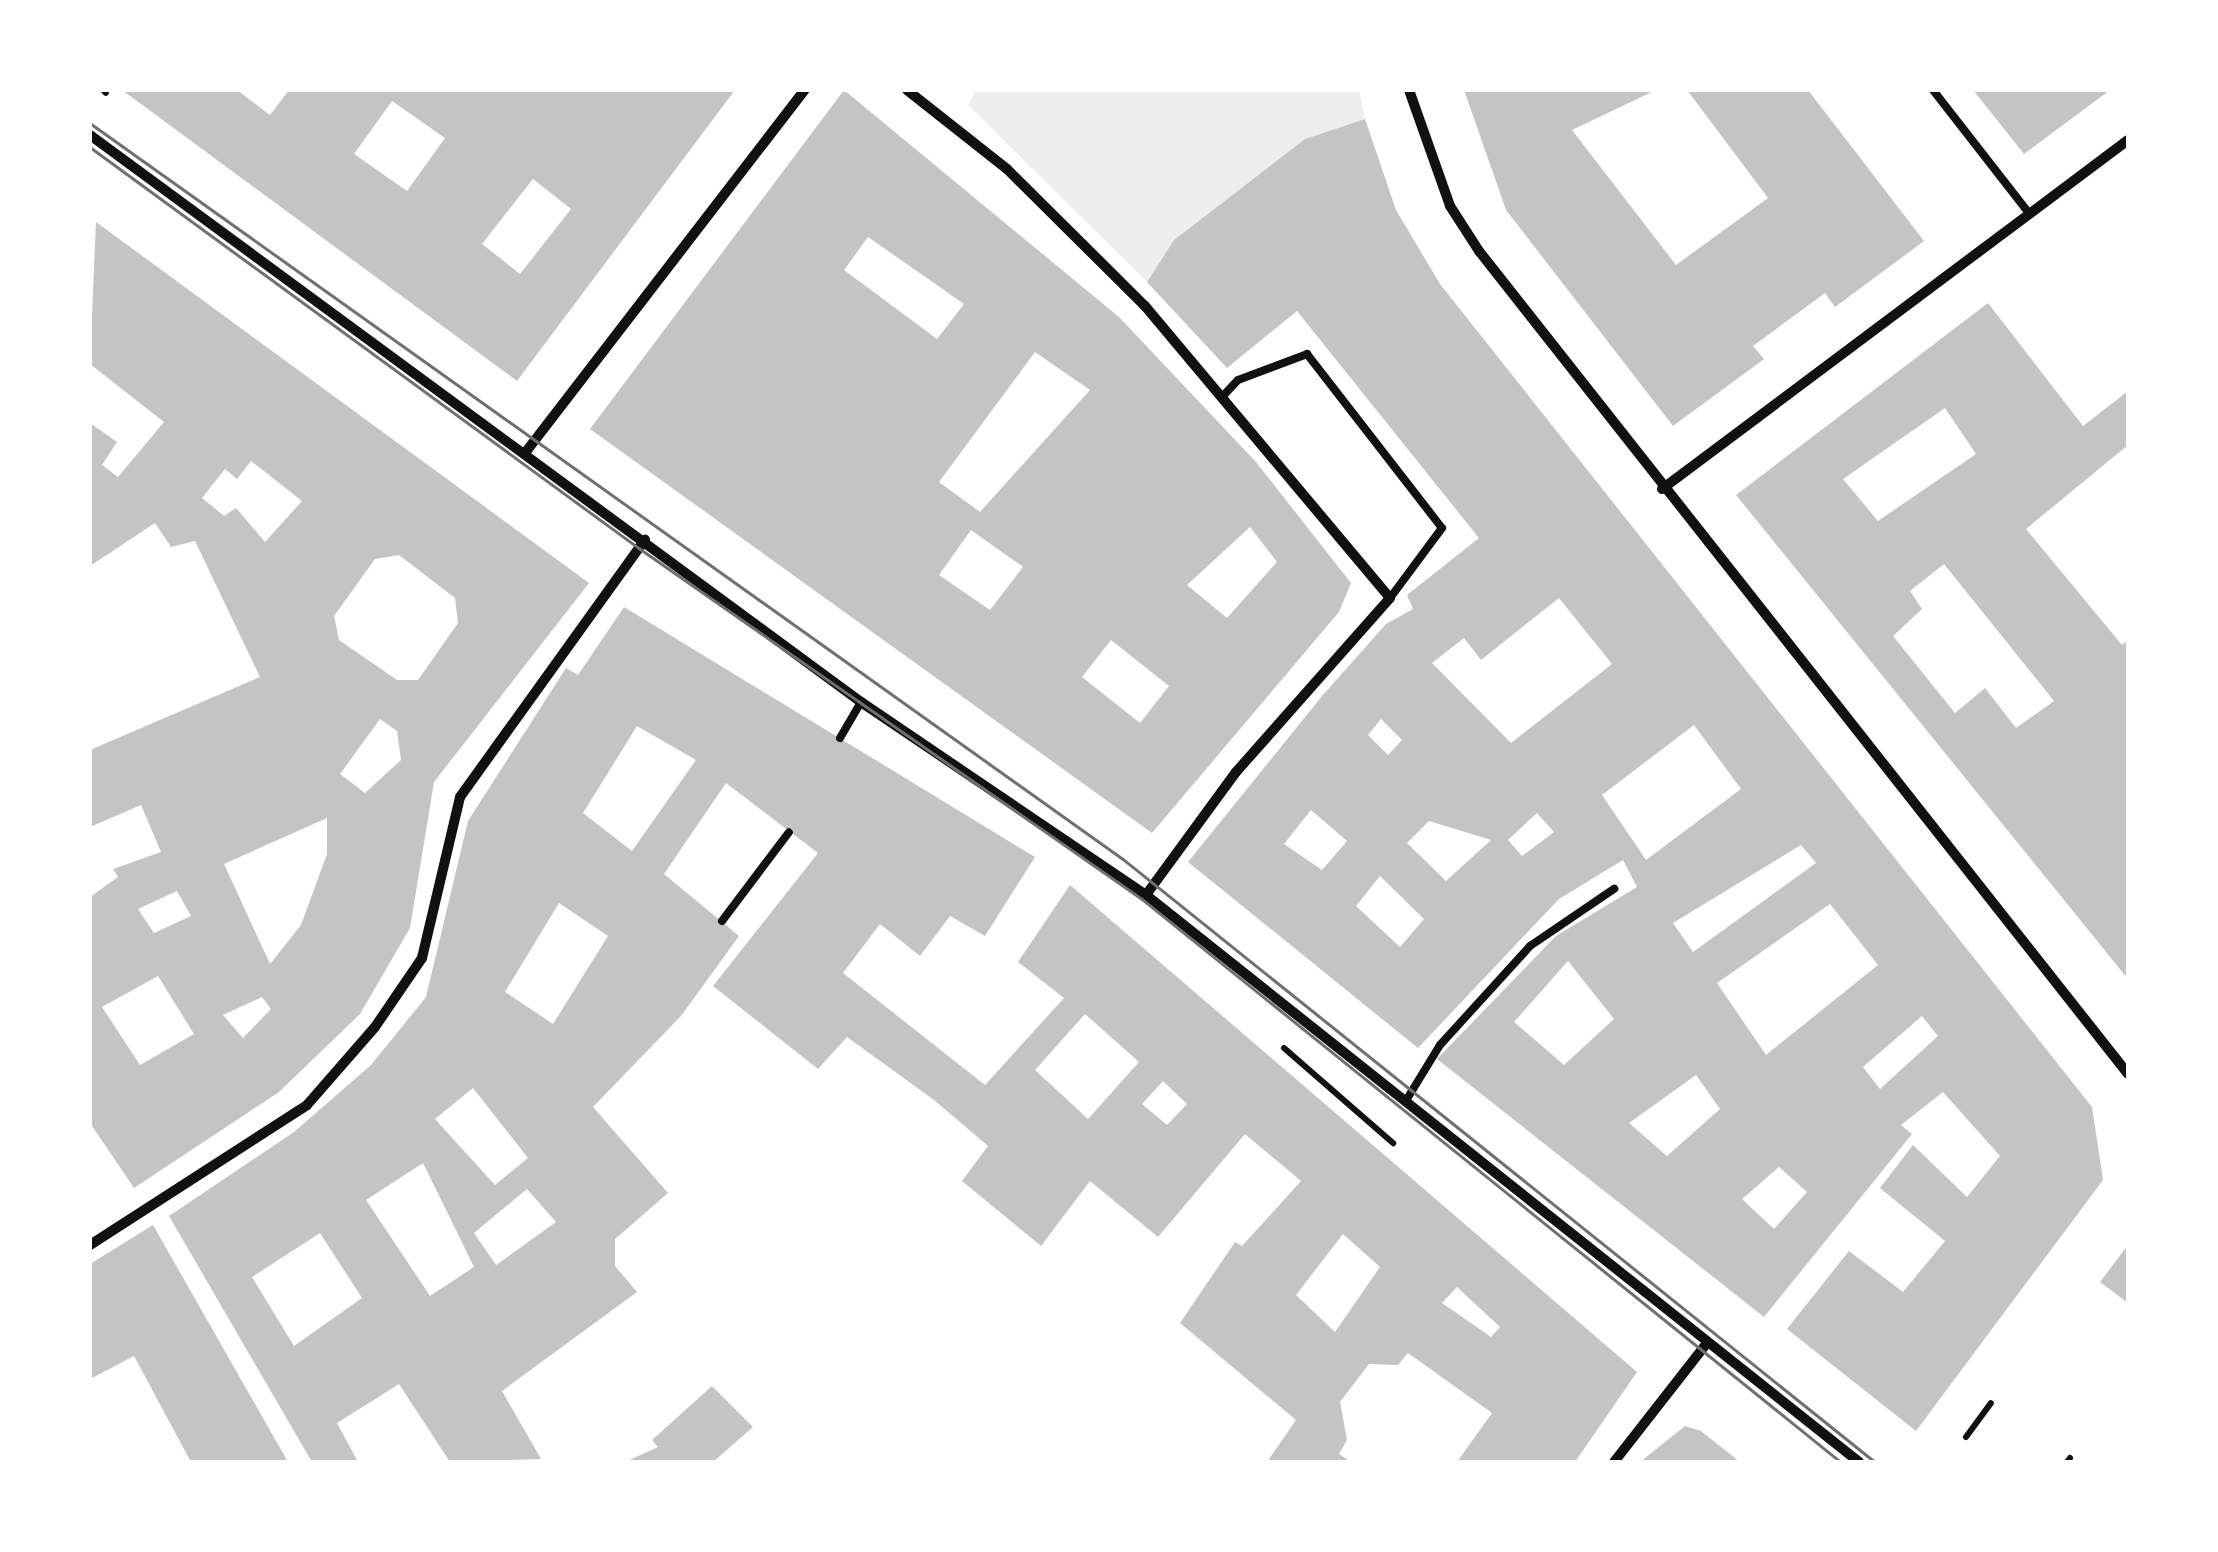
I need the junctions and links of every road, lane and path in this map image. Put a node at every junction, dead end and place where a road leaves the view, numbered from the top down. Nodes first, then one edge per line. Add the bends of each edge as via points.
1 (805, 90) edge
2 (907, 90) edge
3 (1409, 90) edge
4 (1933, 90) edge
5 (90, 134) edge
6 (2128, 140) edge
7 (2028, 212) junction
8 (1222, 397) junction
9 (525, 452) junction
10 (1662, 489) junction
11 (645, 540) junction
12 (1390, 598) junction
13 (862, 702) junction
14 (840, 738) dead end
15 (790, 832) dead end
16 (1614, 889) dead end
17 (1146, 895) junction
18 (722, 921) dead end
19 (1284, 1048) dead end
20 (2128, 1074) edge
21 (1407, 1099) junction
22 (1393, 1143) dead end
23 (90, 1245) edge
24 (1706, 1342) junction
25 (1991, 1403) dead end
26 (1966, 1437) dead end
27 (1614, 1462) edge
28 (1860, 1462) edge

1 - 9 street
2 - 8 street via 1007,168
3 - 10 street via 1462,227
4 - 7 lane
5 - 9 street
6 - 7 street
7 - 10 street
8 - 12 street
8 - 12 lane via 1238,380 1307,354 1442,528
9 - 11 street
10 - 20 street
11 - 13 street
11 - 23 street via 460,798 422,958 376,1027 308,1105
12 - 17 street via 1224,786
13 - 14 lane
13 - 17 street
15 - 18 lane
16 - 21 lane via 1530,946 1440,1045
17 - 21 street
19 - 22 path
21 - 24 street
24 - 27 street
24 - 28 street
25 - 26 path

